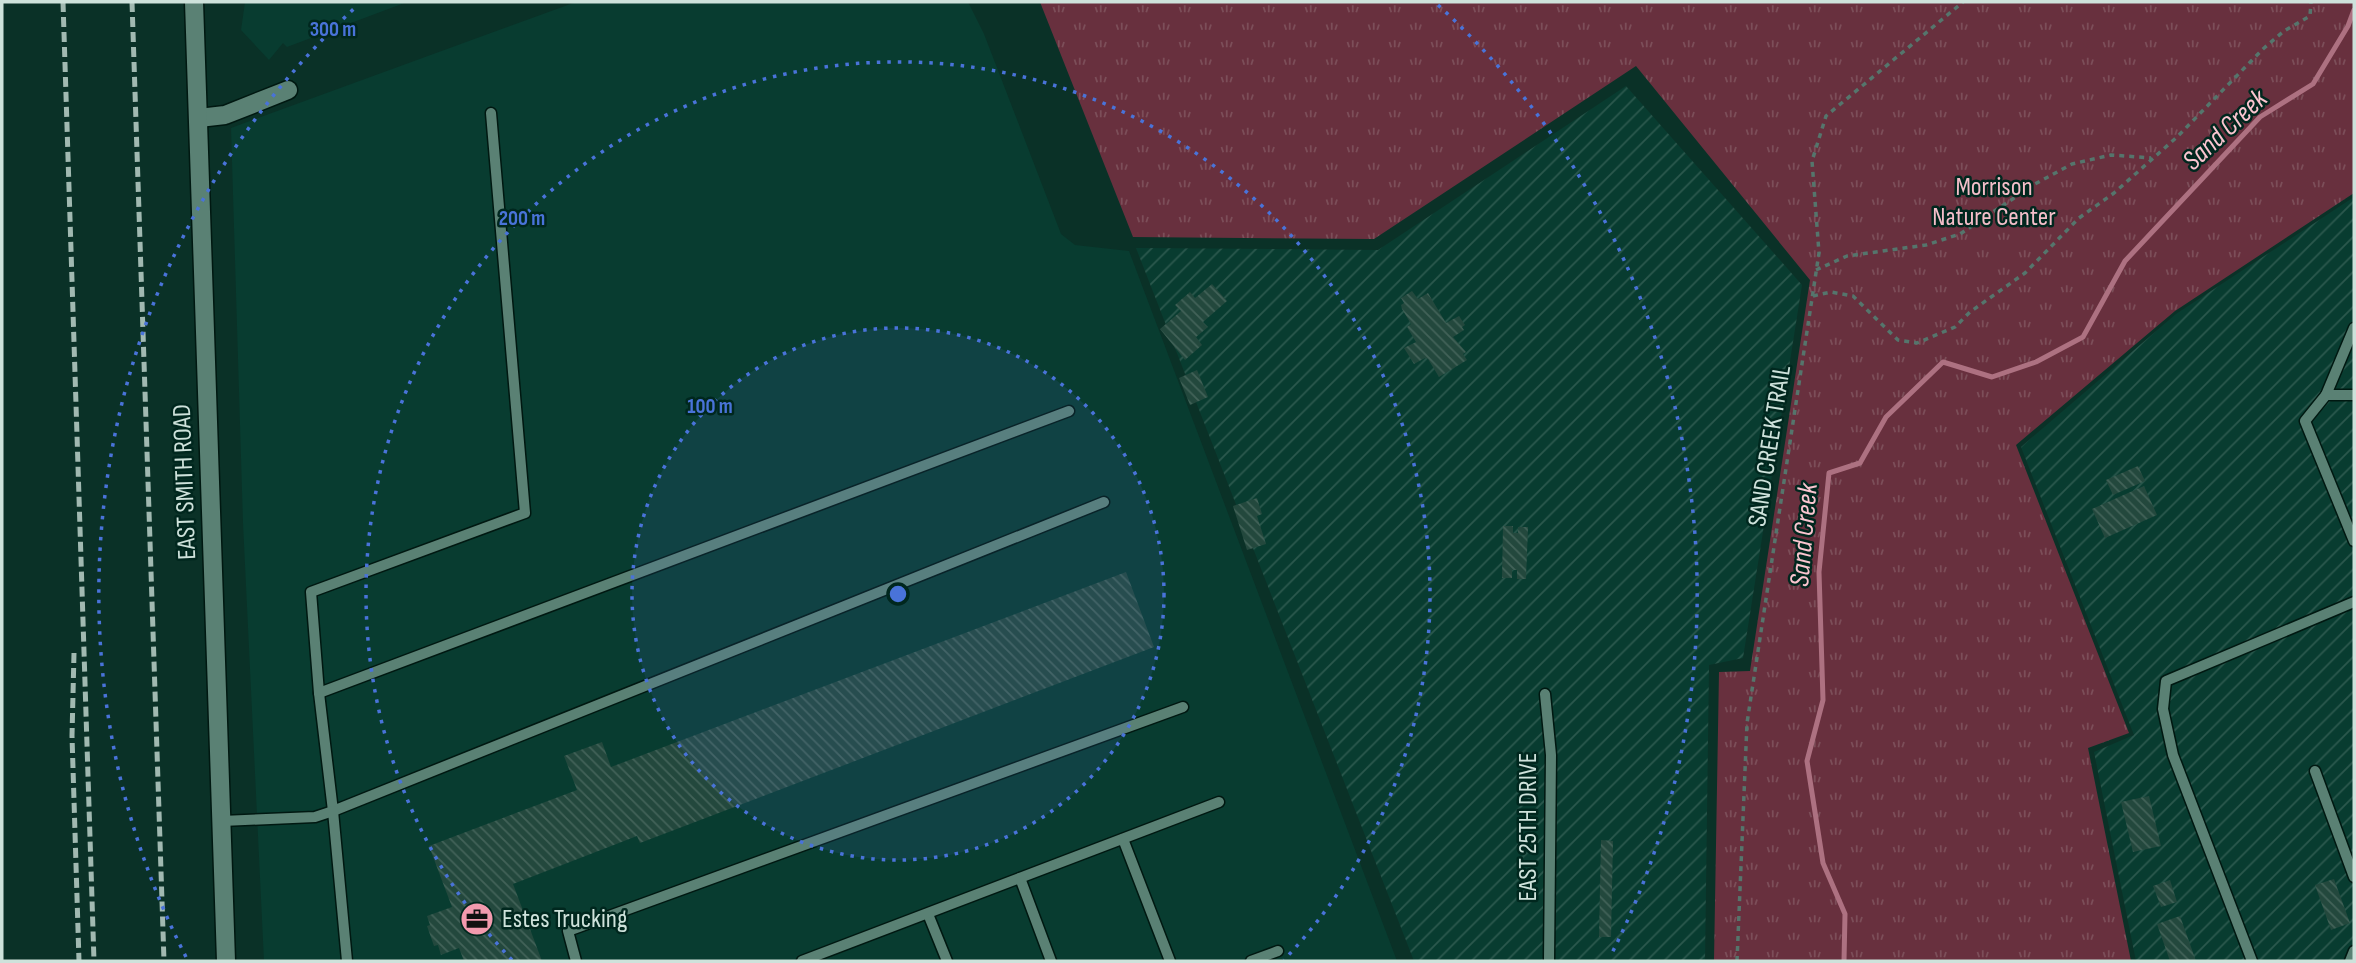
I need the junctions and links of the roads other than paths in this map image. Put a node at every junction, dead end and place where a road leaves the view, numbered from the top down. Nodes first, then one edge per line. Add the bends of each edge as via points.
1 (194, 2) edge
2 (288, 90) dead end
3 (491, 113) dead end
4 (198, 118) junction
5 (2354, 328) edge
6 (2326, 395) junction
7 (2354, 395) edge
8 (1069, 411) dead end
9 (1104, 502) dead end
10 (2354, 541) edge
11 (2354, 602) edge
12 (319, 692) junction
13 (1545, 694) dead end
14 (1183, 707) dead end
15 (2315, 771) dead end
16 (1219, 802) dead end
17 (334, 811) junction
18 (222, 821) junction
19 (1123, 839) junction
20 (2354, 877) edge
21 (1020, 878) junction
22 (928, 914) junction
23 (1278, 951) dead end
24 (2354, 951) edge
25 (226, 961) edge
26 (348, 961) edge
27 (576, 961) edge
28 (802, 961) edge
29 (947, 961) edge
30 (1051, 961) edge
31 (1170, 961) edge
32 (1251, 961) edge
33 (1549, 961) edge
34 (2252, 961) edge
35 (2350, 961) edge

1 - 4 street, EAST SMITH ROAD
2 - 4 street via 225,115
3 - 12 lane via 525,513 311,592
4 - 18 street, EAST SMITH ROAD
5 - 6 lane
6 - 7 lane
6 - 10 lane via 2305,421
8 - 12 lane
9 - 17 lane
11 - 34 lane via 2166,681 2163,709 2173,755
12 - 17 lane
13 - 33 lane, EAST 25TH DRIVE via 1551,755
14 - 27 lane via 568,931
15 - 20 lane
16 - 19 lane
17 - 18 lane via 315,817
17 - 26 lane
18 - 25 street, EAST SMITH ROAD
19 - 21 lane
19 - 31 lane
21 - 22 lane
21 - 30 lane
22 - 28 lane
22 - 29 lane
23 - 32 lane
24 - 35 lane

